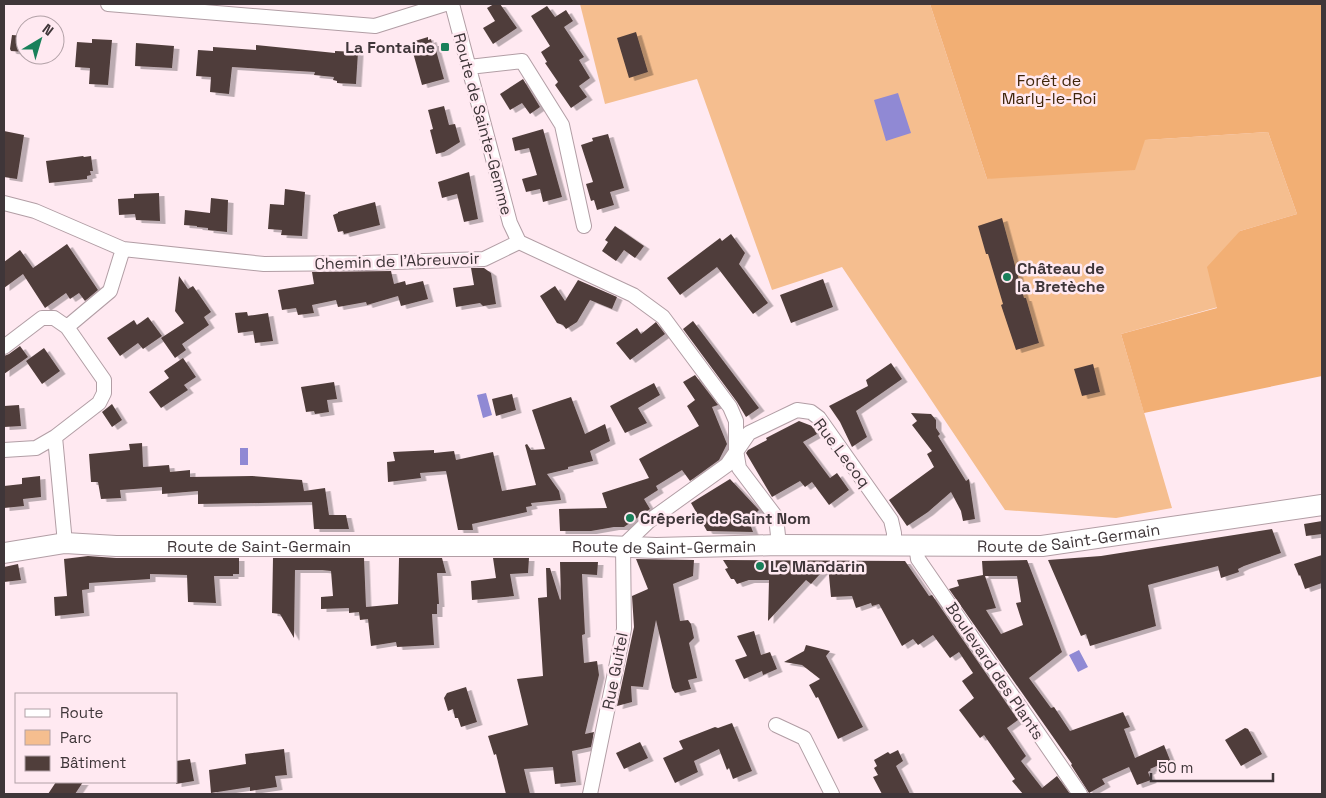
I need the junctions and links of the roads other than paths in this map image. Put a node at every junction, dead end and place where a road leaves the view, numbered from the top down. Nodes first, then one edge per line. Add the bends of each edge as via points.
1 (108, 4) edge
2 (445, 4) edge
3 (452, 4) edge
4 (469, 67) junction
5 (4, 203) edge
6 (584, 226) dead end
7 (519, 242) junction
8 (123, 249) junction
9 (68, 327) junction
10 (4, 347) edge
11 (55, 437) junction
12 (4, 450) edge
13 (736, 450) junction
14 (1322, 505) edge
15 (65, 543) junction
16 (894, 545) junction
17 (916, 545) junction
18 (623, 546) junction
19 (778, 546) junction
20 (4, 553) edge
21 (776, 725) dead end
22 (590, 794) edge
23 (832, 794) edge
24 (1080, 794) edge

1 - 2 street via 374,26
3 - 4 street, Route de Sainte-Gemme
4 - 6 street via 522,61 562,124
4 - 7 street, Route de Sainte-Gemme via 510,223
5 - 8 street, Chemin de l'Abreuvoir via 35,211
7 - 8 street, Chemin de l'Abreuvoir via 484,259 365,263 264,264
7 - 13 street via 626,291 663,317 730,407 736,421
8 - 9 street via 110,291
9 - 10 street via 54,318 42,318
9 - 11 street via 104,380 104,393 99,403
11 - 12 street via 36,448
11 - 15 street
13 - 16 street, Rue Lecoq via 749,433 797,410 811,412 819,418 891,520
13 - 18 street, Rue Lecoq via 727,465 649,521
13 - 19 street via 739,468 776,517
14 - 17 street, Route de Saint-Germain via 1042,546
15 - 18 street, Route de Saint-Germain via 116,546
15 - 20 street, Route de Saint-Germain
16 - 17 street, Route de Saint-Germain
16 - 19 street, Route de Saint-Germain
17 - 24 street, Boulevard des Plants via 918,559
18 - 19 street, Route de Saint-Germain
18 - 22 street, Rue Guitel via 624,629
21 - 23 street via 804,738

